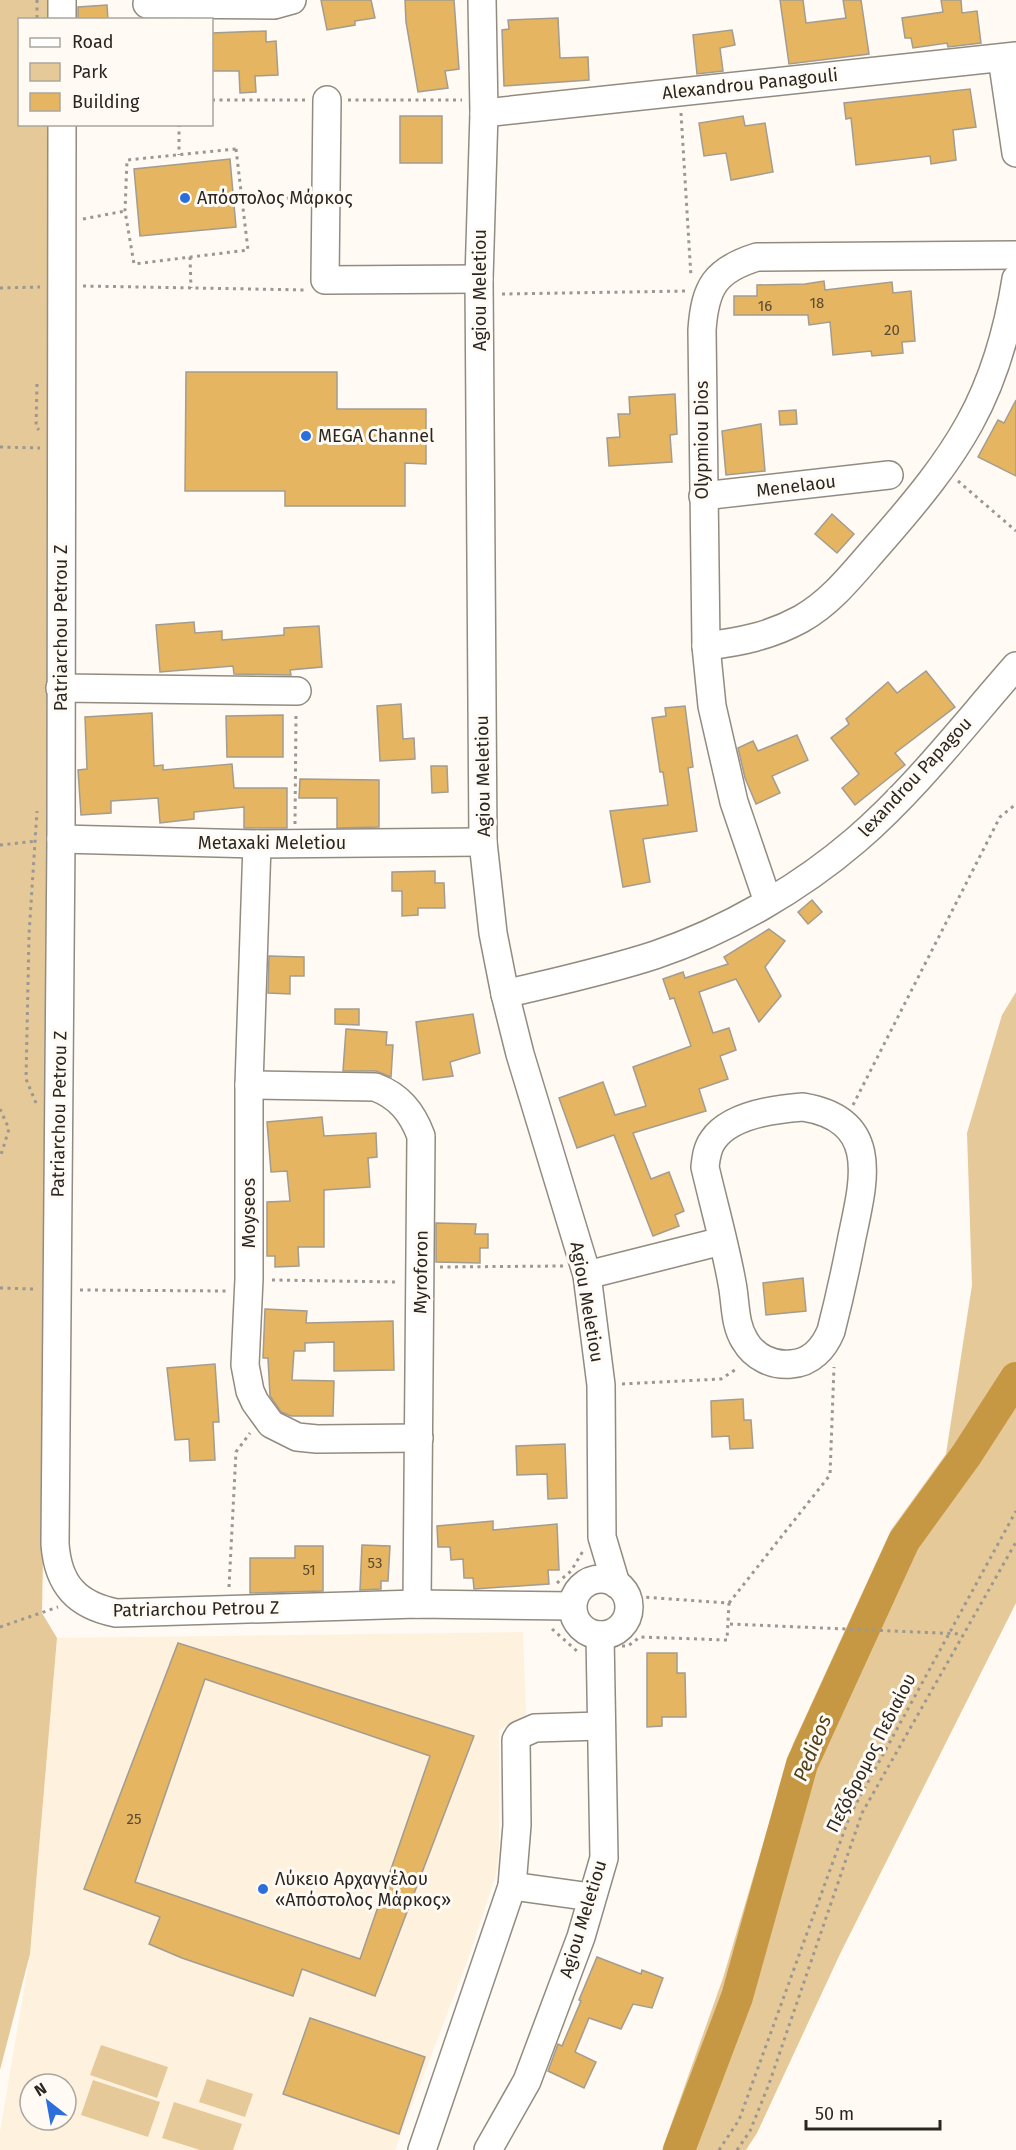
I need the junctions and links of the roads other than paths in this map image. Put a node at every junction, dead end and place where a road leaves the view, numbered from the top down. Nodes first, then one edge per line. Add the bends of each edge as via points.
1 (62, 0) edge
2 (292, 0) edge
3 (482, 0) edge
4 (147, 4) dead end
5 (62, 18) edge
6 (1009, 57) edge
7 (327, 100) dead end
8 (484, 113) junction
9 (62, 126) edge
10 (1016, 153) edge
11 (1016, 255) edge
12 (1016, 279) edge
13 (479, 286) junction
14 (889, 475) dead end
15 (703, 496) junction
16 (706, 646) junction
17 (1016, 666) edge
18 (60, 688) junction
19 (297, 691) road end
20 (49, 840) junction
21 (483, 842) junction
22 (256, 844) junction
23 (768, 902) junction
24 (505, 994) junction
25 (249, 1085) junction
26 (722, 1240) junction
27 (585, 1268) junction
28 (419, 1438) junction
29 (602, 1537) junction
30 (624, 1588) junction
31 (579, 1595) junction
32 (417, 1604) junction
33 (593, 1646) junction
34 (600, 1726) junction
35 (512, 1886) junction
36 (591, 1897) junction
37 (422, 2150) edge
38 (488, 2150) edge

1 - 5 street
2 - 4 street via 274,5
3 - 8 street, Agiou Meletiou
6 - 8 street, Alexandrou Panagouli
6 - 10 street
7 - 13 street via 325,280
8 - 13 street, Agiou Meletiou
9 - 18 street, Patriarchou Petrou Z
11 - 15 street, Olypmiou Dios via 757,257 725,270 700,291
12 - 16 street via 1009,325 986,394 943,469 843,586 822,605 764,636
13 - 21 street, Agiou Meletiou
14 - 15 street, Menelaou
15 - 16 street, Olypmiou Dios
16 - 23 street, Olypmiou Dios via 722,753 746,841
17 - 23 street, lexandrou Papagou via 875,822 808,877
18 - 19 street
18 - 20 street, Patriarchou Petrou Z
20 - 22 street, Metaxaki Meletiou
20 - 32 street, Patriarchou Petrou Z via 58,1568 80,1600 116,1613
21 - 22 street, Metaxaki Meletiou
21 - 24 street, Agiou Meletiou via 493,933
22 - 25 street, Moyseos
23 - 24 street, lexandrou Papagou via 656,954
24 - 27 street, Agiou Meletiou
25 - 28 street, Moyseos via 247,1378 255,1402 263,1416 297,1437
25 - 28 street, Myroforon via 375,1087 388,1092 409,1110 423,1147
26 - 26 street via 738,1325 758,1356 775,1363 795,1364 807,1360 825,1345 838,1303 864,1179 861,1152 844,1123 820,1110 803,1107 738,1120 725,1127 713,1139 705,1167
26 - 27 street
27 - 29 street, Agiou Meletiou via 601,1385
28 - 32 street, Myroforon
29 - 30 street, Agiou Meletiou
29 - 31 street, Agiou Meletiou
30 - 31 street, Patriarchou Petrou Z via 603,1579
30 - 33 street via 624,1622
31 - 32 street, Patriarchou Petrou Z
31 - 33 street via 574,1617 589,1633
33 - 34 street, Agiou Meletiou
34 - 35 street via 535,1728 516,1740 517,1825
34 - 36 street, Agiou Meletiou via 604,1858
35 - 36 street
35 - 37 street
36 - 38 street, Agiou Meletiou via 581,1937 527,2081

